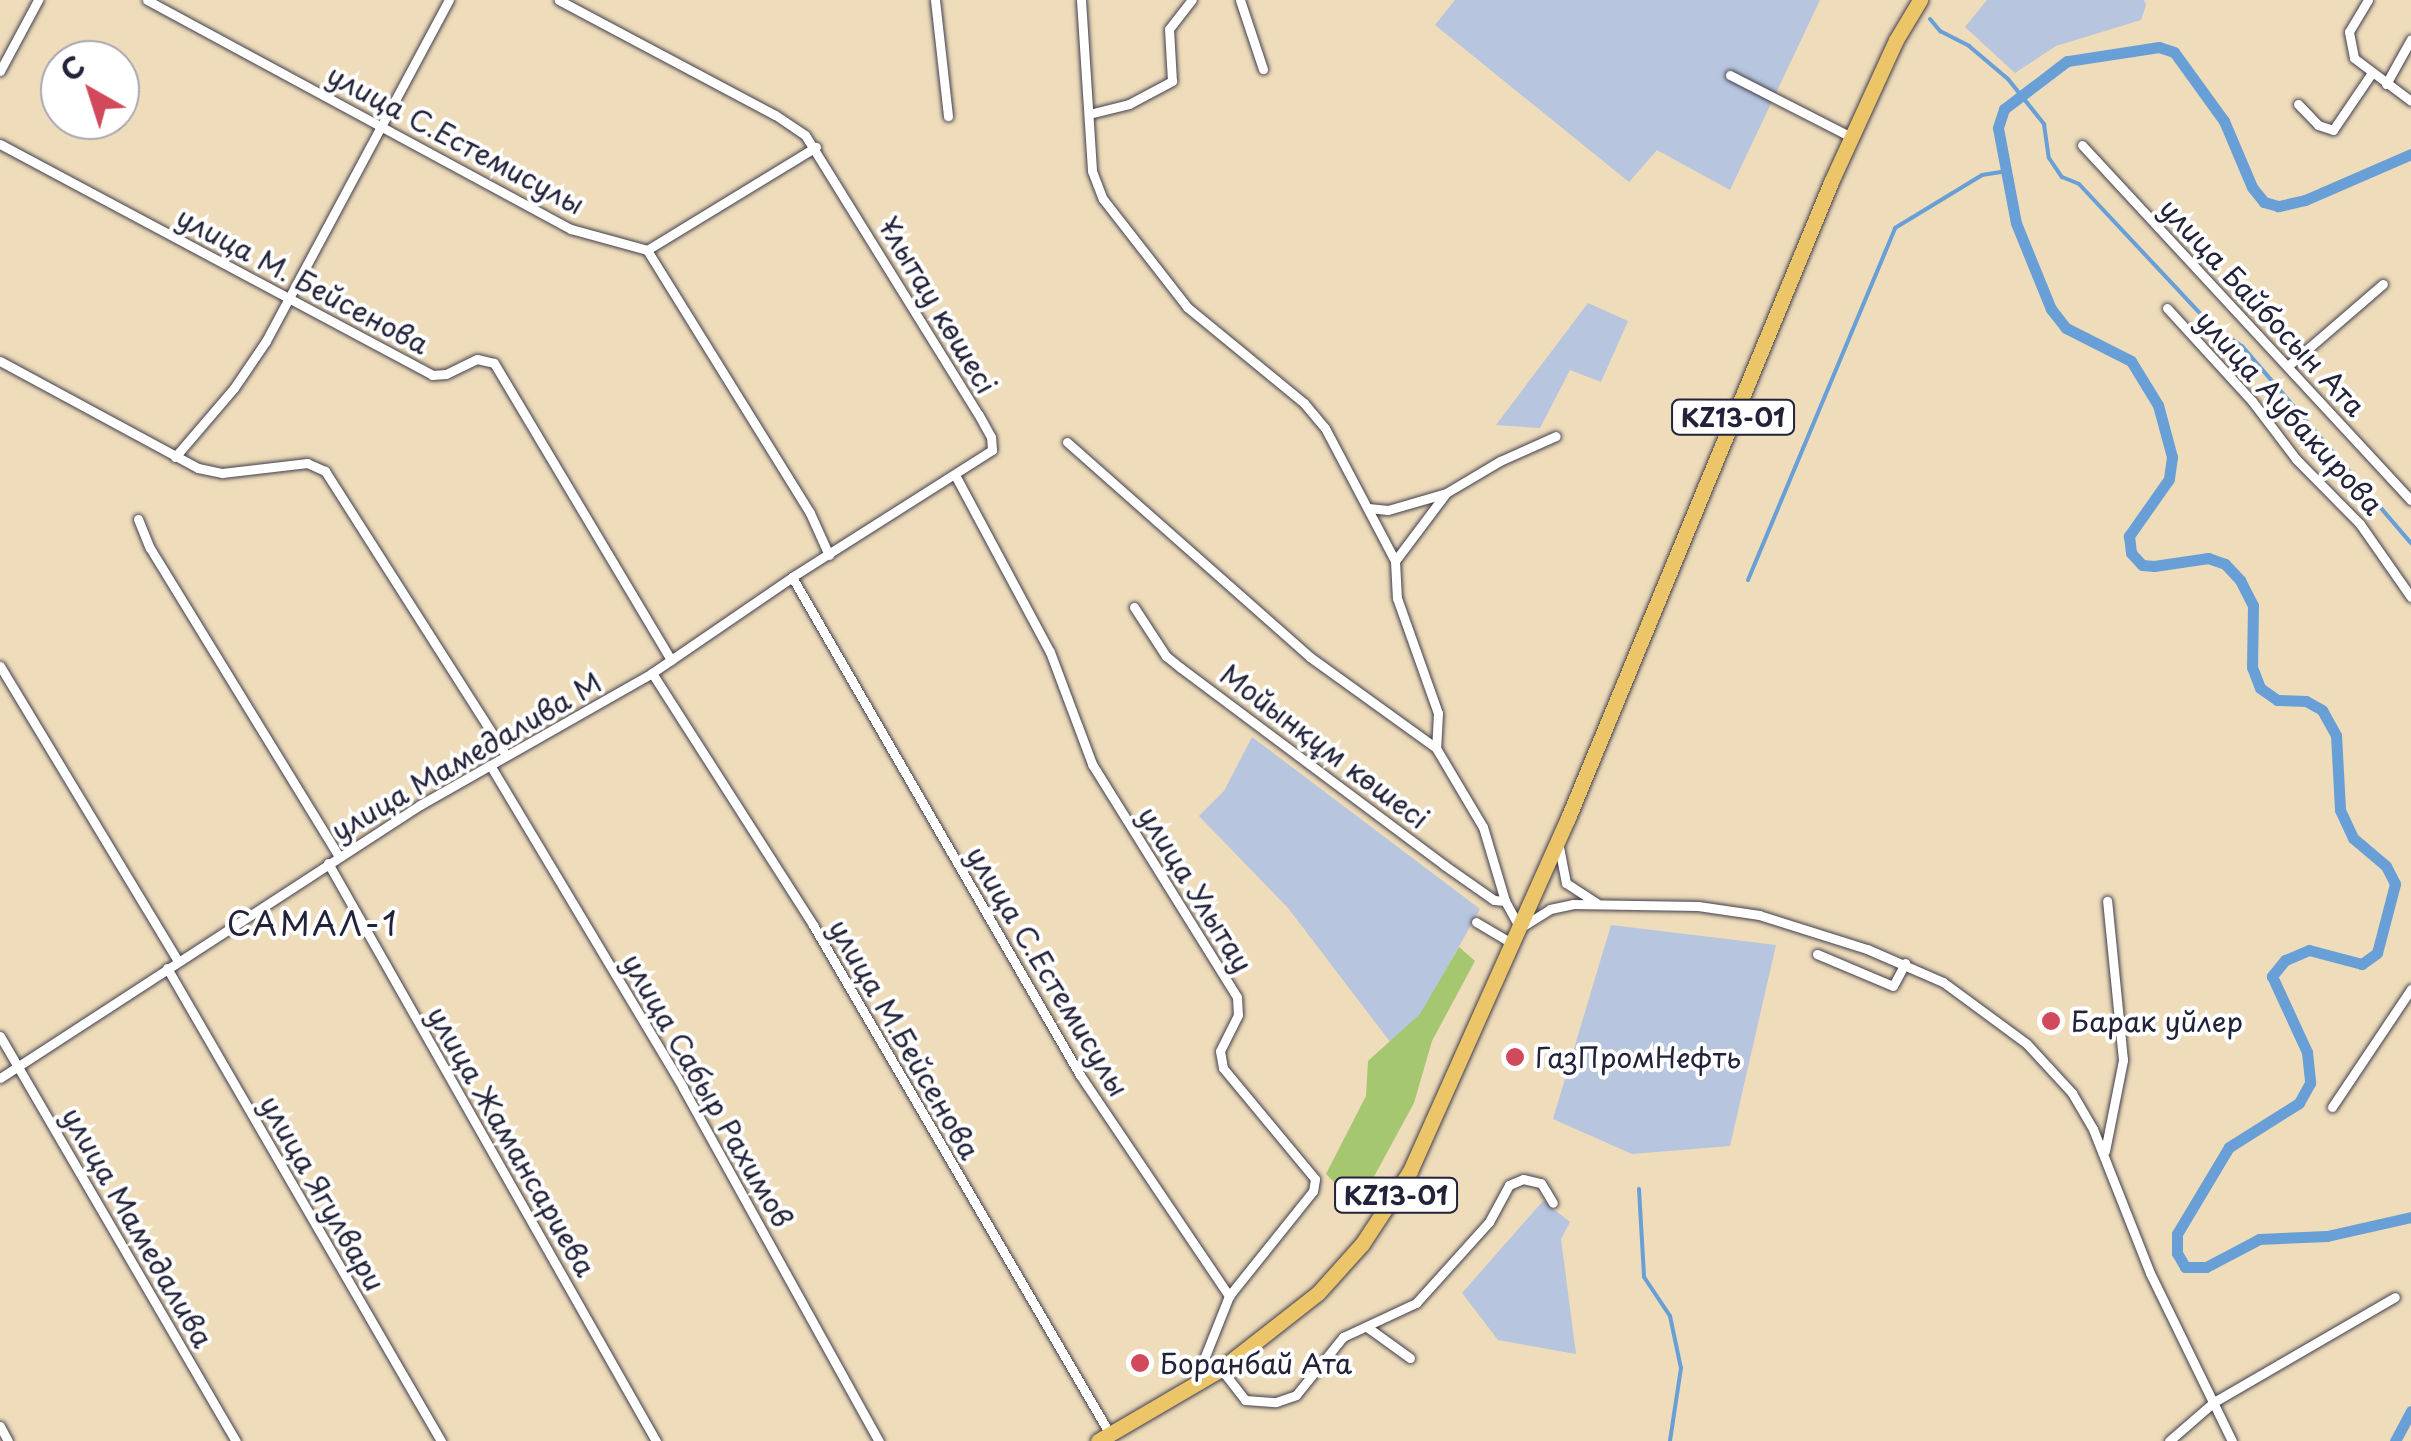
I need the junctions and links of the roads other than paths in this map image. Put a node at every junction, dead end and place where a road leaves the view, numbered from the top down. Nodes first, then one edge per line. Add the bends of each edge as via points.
1 (38, 0) edge
2 (148, 0) edge
3 (448, 0) edge
4 (559, 0) edge
5 (934, 0) edge
6 (1081, 0) edge
7 (1192, 0) edge
8 (1240, 0) edge
9 (1920, 0) edge
10 (2368, 0) edge
11 (2411, 39) edge
12 (1263, 69) dead end
13 (0, 71) edge
14 (2370, 74) junction
15 (1730, 75) dead end
16 (2386, 84) junction
17 (2411, 101) edge
18 (2298, 104) dead end
19 (1089, 114) junction
20 (948, 116) dead end
21 (384, 127) junction
22 (1851, 138) junction
23 (0, 144) edge
24 (2082, 145) dead end
25 (816, 147) junction
26 (647, 250) junction
27 (2383, 284) dead end
28 (290, 297) junction
29 (2167, 308) dead end
30 (0, 361) edge
31 (2289, 364) junction
32 (1556, 436) dead end
33 (1067, 442) dead end
34 (175, 456) junction
35 (955, 476) junction
36 (1446, 493) junction
37 (2411, 500) edge
38 (1368, 508) junction
39 (138, 518) dead end
40 (829, 555) junction
41 (1396, 561) junction
42 (792, 577) junction
43 (2411, 597) edge
44 (1134, 608) dead end
45 (671, 660) junction
46 (0, 666) edge
47 (652, 673) junction
48 (1436, 748) junction
49 (506, 755) junction
50 (490, 765) junction
51 (1559, 840) junction
52 (340, 856) junction
53 (328, 863) junction
54 (1505, 901) junction
55 (2107, 901) dead end
56 (1600, 904) junction
57 (1476, 922) dead end
58 (1516, 936) junction
59 (1817, 954) dead end
60 (178, 960) junction
61 (1905, 963) junction
62 (166, 968) junction
63 (2411, 989) edge
64 (0, 1036) edge
65 (18, 1066) junction
66 (0, 1078) edge
67 (2332, 1107) dead end
68 (2104, 1154) junction
69 (1552, 1203) dead end
70 (1229, 1296) junction
71 (2395, 1297) dead end
72 (1367, 1327) junction
73 (1410, 1358) dead end
74 (1221, 1369) junction
75 (1193, 1386) junction
76 (2214, 1402) junction
77 (0, 1426) edge
78 (1104, 1438) edge
79 (8, 1441) edge
80 (236, 1441) edge
81 (440, 1441) edge
82 (656, 1441) edge
83 (879, 1441) edge
84 (2169, 1441) edge
85 (2232, 1441) edge

1 - 13 street
2 - 21 street, улица С.Естемисулы
3 - 21 street
4 - 25 street via 775,115
5 - 20 street
6 - 19 street, Мойынқұм көшесі
7 - 19 street via 1170,29 1172,81 1130,104
8 - 12 street
9 - 22 highway, KZ13-01
10 - 14 street via 2350,32 2350,62
11 - 16 street
14 - 16 street
14 - 18 street via 2333,130
15 - 22 street
16 - 17 street
19 - 38 street, Мойынқұм көшесі via 1092,171 1112,213 1187,306 1316,416
21 - 26 street, улица С.Естемисулы via 571,229
21 - 28 street
22 - 51 highway, KZ13-01
23 - 28 street, улица М. Бейсенова
24 - 31 street, улица Байбосын Ата
25 - 26 street
25 - 35 street, Ұлытау көшесі via 991,437 989,454
26 - 40 street via 800,496
27 - 31 street
28 - 34 street via 234,388
28 - 45 street, улица М. Бейсенова via 432,375 477,359 494,363
29 - 43 street, улица Аубакирова via 2360,524
30 - 34 street
31 - 37 street, улица Байбосын Ата
32 - 36 street
33 - 48 street via 1310,657
34 - 49 street via 222,472 307,464 325,472
35 - 40 street, улица Мамедалива М
35 - 70 street, улица Улытау via 1050,652 1092,764 1237,997 1238,1016 1220,1051 1224,1068 1315,1179
36 - 38 street via 1388,510
36 - 41 street
38 - 41 street, Мойынқұм көшесі
39 - 52 street via 150,548
40 - 42 street, улица Мамедалива М
41 - 48 street, Мойынқұм көшесі via 1397,598 1438,714
42 - 45 street, улица Мамедалива М
42 - 70 street, улица С.Естемисулы via 1080,1075
44 - 54 street, Мойынқұм көшесі via 1181,668 1444,865
45 - 47 street, улица Мамедалива М
46 - 60 street
47 - 49 street, улица Мамедалива М
47 - 78 street, улица М.Бейсенова via 804,910
48 - 54 street, Мойынқұм көшесі via 1483,826
49 - 50 street, улица Мамедалива М
50 - 52 street, улица Мамедалива М
50 - 83 street, улица Сабыр Рахимов via 684,1088
51 - 56 street via 1566,884
51 - 58 highway, KZ13-01
52 - 53 street, улица Мамедалива М
53 - 60 street, улица Мамедалива М
53 - 82 street, улица Жамансариева
54 - 58 street, Мойынқұм көшесі
55 - 68 street via 2123,1060
56 - 58 street via 1550,909
56 - 61 street via 1759,915
57 - 58 street
58 - 74 highway, KZ13-01 via 1427,1138 1390,1204 1318,1293
59 - 61 street via 1893,986
60 - 62 street, улица Мамедалива М
61 - 68 street via 1943,982 2027,1044 2072,1093
62 - 65 street, улица Мамедалива М
62 - 81 street, улица Ягулвари
63 - 67 street
64 - 65 street, улица Мамедалива
65 - 66 street, улица Мамедалива М
65 - 80 street, улица Мамедалива
68 - 76 street via 2150,1273
69 - 72 street via 1542,1183 1514,1182 1489,1222 1416,1303
70 - 75 street
71 - 76 street
72 - 73 street
72 - 74 street via 1336,1343 1296,1395 1276,1402 1256,1406
74 - 75 highway, KZ13-01
75 - 78 highway, KZ13-01
76 - 84 street
76 - 85 street
77 - 79 street

